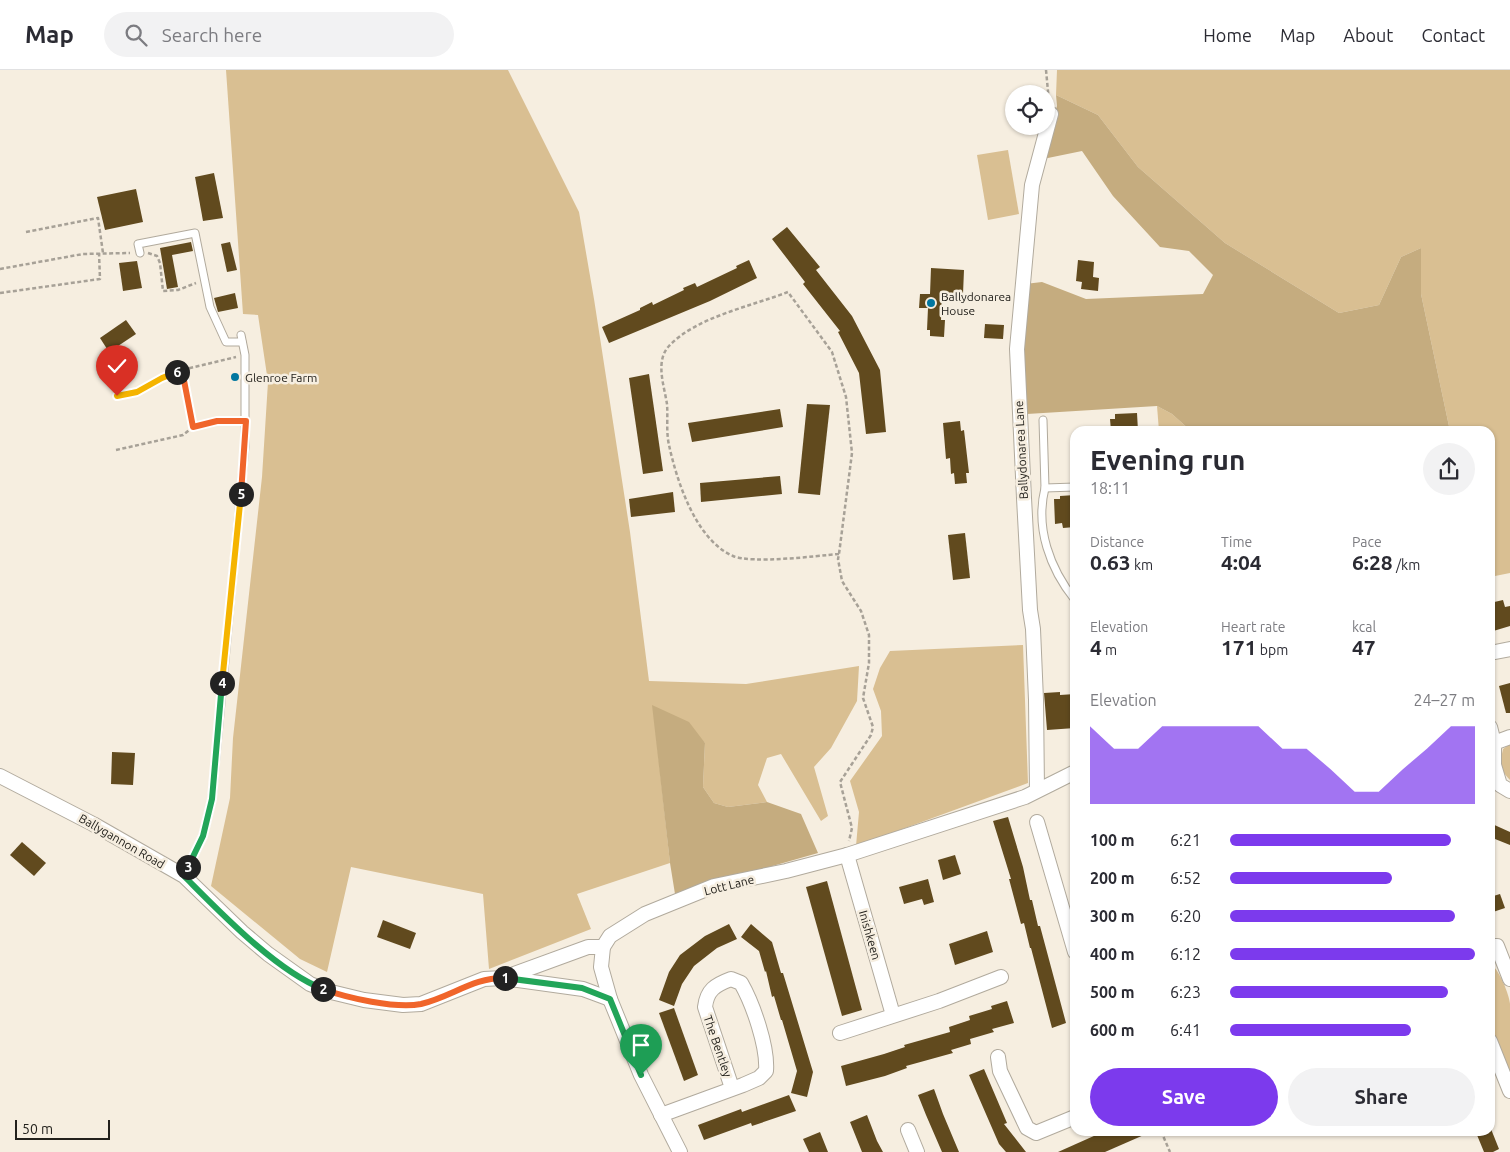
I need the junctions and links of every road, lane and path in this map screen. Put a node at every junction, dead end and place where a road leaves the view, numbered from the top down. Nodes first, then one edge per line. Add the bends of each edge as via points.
1 (1046, 70) edge
2 (1048, 85) edge
3 (1045, 135) edge
4 (26, 232) dead end
5 (101, 253) junction
6 (140, 253) junction
7 (0, 269) edge
8 (205, 280) junction
9 (0, 293) edge
10 (245, 355) junction
11 (182, 370) junction
12 (117, 396) dead end
13 (1043, 420) dead end
14 (246, 421) junction
15 (193, 427) junction
16 (116, 450) dead end
17 (1070, 487) edge
18 (1045, 488) junction
19 (839, 554) junction
20 (1070, 592) edge
21 (1510, 649) edge
22 (1495, 652) edge
23 (1510, 737) edge
24 (1495, 743) edge
25 (1495, 768) edge
26 (1070, 774) edge
27 (0, 776) edge
28 (1037, 790) junction
29 (1510, 791) edge
30 (1037, 822) dead end
31 (847, 855) junction
32 (184, 876) junction
33 (1070, 935) edge
34 (1495, 946) edge
35 (603, 947) junction
36 (1001, 976) dead end
37 (503, 978) junction
38 (1510, 979) edge
39 (610, 999) junction
40 (893, 1015) junction
41 (840, 1033) dead end
42 (1495, 1054) edge
43 (998, 1057) dead end
44 (732, 1088) junction
45 (1510, 1091) edge
46 (661, 1115) junction
47 (1070, 1119) edge
48 (908, 1130) dead end
49 (1163, 1136) edge
50 (680, 1152) edge
51 (917, 1152) edge
52 (1170, 1152) edge

1 - 2 path
3 - 28 street, Ballydonarea Lane via 1032,185 1016,349 1033,629
4 - 5 path via 98,218
5 - 6 path
5 - 7 path
5 - 9 path via 100,279
6 - 8 path via 157,256 163,291 178,290
6 - 8 lane via 138,244 196,232
8 - 10 lane via 210,307 226,342 242,339
10 - 11 path
10 - 14 lane
11 - 12 path via 137,392
11 - 15 path
13 - 18 lane
14 - 15 path via 217,421
14 - 32 lane via 212,799 203,836
15 - 16 path via 183,435
17 - 18 lane
18 - 20 lane via 1042,498 1043,536 1051,561
19 - 19 path via 852,453 846,397 832,352 788,292 715,317 679,337 667,348 661,361 668,444 694,516 718,548 735,557 765,559
19 - 31 path via 842,582 861,611 868,635 869,663 863,698 873,727 840,782 852,828
21 - 22 street
23 - 24 street
25 - 29 street via 1500,785
26 - 28 street, Lott Lane
27 - 32 street, Ballygannon Road
28 - 31 street, Lott Lane via 1025,797
30 - 33 street
31 - 35 street, Lott Lane via 786,872 714,886 645,914 610,936
31 - 40 street, Inishkeen
32 - 37 street, Ballygannon Road via 268,954 310,984 331,992 364,1000 421,1004 484,979
34 - 38 street
35 - 37 street, Ballygannon Road via 588,947
35 - 39 street via 601,967
36 - 40 street via 939,1002
37 - 39 street, Ballygannon Road via 582,988
39 - 46 street
40 - 41 street
42 - 45 street
43 - 47 street via 1000,1071 1027,1128 1036,1133
44 - 44 street, The Bentley via 759,1078 766,1070 767,1062 748,995 741,983 731,979 706,996 705,1007
44 - 46 street, The Bentley
46 - 50 street
48 - 51 street
49 - 52 path

